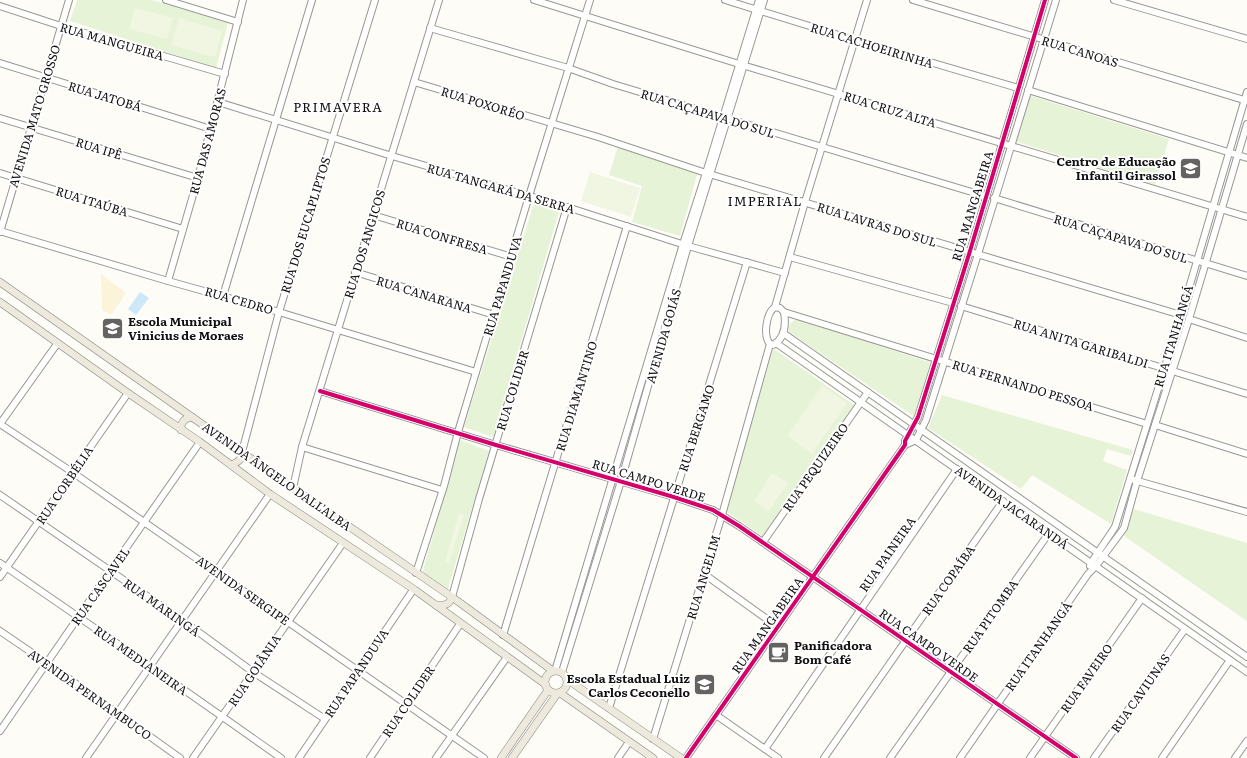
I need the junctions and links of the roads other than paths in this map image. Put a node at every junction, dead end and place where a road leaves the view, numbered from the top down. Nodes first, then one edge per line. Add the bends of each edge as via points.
1 (69, 0) edge
2 (166, 0) edge
3 (243, 0) edge
4 (312, 0) edge
5 (375, 0) edge
6 (439, 0) edge
7 (534, 0) edge
8 (590, 0) edge
9 (726, 0) edge
10 (759, 0) edge
11 (764, 0) edge
12 (867, 0) edge
13 (913, 0) edge
14 (1045, 0) edge
15 (1056, 0) edge
16 (1114, 0) edge
17 (0, 6) edge
18 (758, 10) junction
19 (585, 15) junction
20 (238, 22) junction
21 (61, 26) junction
22 (430, 28) junction
23 (1034, 37) junction
24 (1247, 39) edge
25 (855, 40) junction
26 (1044, 40) junction
27 (0, 63) edge
28 (742, 65) junction
29 (568, 68) junction
30 (225, 74) junction
31 (46, 78) junction
32 (414, 82) junction
33 (1018, 88) junction
34 (1028, 90) junction
35 (1247, 92) edge
36 (839, 93) junction
37 (1246, 101) edge
38 (218, 102) junction
39 (725, 117) junction
40 (0, 118) edge
41 (276, 120) junction
42 (552, 124) junction
43 (1247, 124) edge
44 (31, 127) junction
45 (211, 129) junction
46 (332, 137) junction
47 (1002, 142) junction
48 (1011, 145) junction
49 (821, 148) junction
50 (1228, 153) junction
51 (392, 156) junction
52 (1238, 156) junction
53 (1247, 158) edge
54 (0, 173) edge
55 (709, 174) junction
56 (16, 178) junction
57 (198, 178) junction
58 (529, 196) junction
59 (985, 196) junction
60 (994, 198) junction
61 (805, 202) junction
62 (1212, 206) junction
63 (567, 207) junction
64 (1221, 209) junction
65 (373, 215) junction
66 (1247, 216) edge
67 (627, 226) junction
68 (183, 229) junction
69 (0, 232) edge
70 (686, 245) junction
71 (970, 251) junction
72 (978, 254) junction
73 (512, 257) junction
74 (790, 257) junction
75 (1196, 261) junction
76 (747, 262) junction
77 (1205, 264) junction
78 (355, 272) junction
79 (785, 273) junction
80 (1247, 276) edge
81 (168, 281) junction
82 (0, 282) edge
83 (223, 296) junction
84 (0, 302) edge
85 (953, 303) junction
86 (775, 306) junction
87 (961, 306) junction
88 (279, 312) junction
89 (784, 312) junction
90 (494, 315) junction
91 (1181, 315) junction
92 (1189, 320) junction
93 (338, 330) junction
94 (783, 333) junction
95 (1247, 338) edge
96 (57, 344) junction
97 (773, 344) junction
98 (936, 358) junction
99 (945, 361) junction
100 (1163, 368) junction
101 (1172, 371) junction
102 (476, 372) junction
103 (320, 391) junction
104 (868, 392) junction
105 (128, 393) junction
106 (1247, 394) edge
107 (860, 402) junction
108 (192, 417) junction
109 (0, 424) edge
110 (1147, 424) junction
111 (915, 425) junction
112 (1155, 425) junction
113 (181, 430) junction
114 (922, 430) junction
115 (458, 432) junction
116 (909, 435) junction
117 (916, 440) junction
118 (200, 442) junction
119 (496, 445) junction
120 (905, 445) junction
121 (302, 447) junction
122 (242, 452) junction
123 (1247, 454) edge
124 (556, 462) junction
125 (231, 465) junction
126 (957, 469) junction
127 (72, 472) junction
128 (1129, 478) junction
129 (613, 479) junction
130 (621, 481) junction
131 (1137, 481) junction
132 (292, 488) junction
133 (442, 490) junction
134 (270, 494) junction
135 (0, 495) edge
136 (674, 497) junction
137 (1002, 501) junction
138 (1247, 512) edge
139 (722, 515) junction
140 (39, 521) junction
141 (144, 522) junction
142 (1049, 533) junction
143 (764, 542) junction
144 (343, 543) junction
145 (1100, 554) junction
146 (0, 563) edge
147 (1093, 565) junction
148 (6, 568) junction
149 (110, 571) junction
150 (216, 572) junction
151 (416, 573) junction
152 (704, 574) junction
153 (0, 577) edge
154 (813, 577) junction
155 (414, 590) junction
156 (452, 597) junction
157 (1142, 598) junction
158 (436, 605) junction
159 (860, 609) junction
160 (78, 617) junction
161 (182, 620) junction
162 (288, 622) junction
163 (460, 624) junction
164 (778, 627) junction
165 (1185, 629) junction
166 (0, 631) edge
167 (503, 635) junction
168 (906, 640) junction
169 (1245, 656) edge
170 (507, 657) junction
171 (1230, 660) junction
172 (47, 662) junction
173 (1238, 665) junction
174 (150, 666) junction
175 (358, 670) junction
176 (557, 671) junction
177 (253, 672) junction
178 (951, 672) junction
179 (1247, 672) edge
180 (568, 680) junction
181 (546, 687) junction
182 (559, 693) junction
183 (406, 703) junction
184 (998, 704) junction
185 (609, 708) junction
186 (117, 713) junction
187 (716, 715) junction
188 (222, 717) junction
189 (325, 719) junction
190 (0, 730) edge
191 (451, 735) junction
192 (1045, 737) junction
193 (653, 739) junction
194 (1247, 741) edge
195 (629, 742) junction
196 (764, 749) junction
197 (86, 758) edge
198 (180, 758) edge
199 (193, 758) edge
200 (281, 758) edge
201 (299, 758) edge
202 (370, 758) edge
203 (436, 758) edge
204 (484, 758) edge
205 (501, 758) edge
206 (512, 758) edge
207 (618, 758) edge
208 (653, 758) edge
209 (681, 758) edge
210 (686, 758) edge
211 (778, 758) edge
212 (824, 758) edge
213 (890, 758) edge
214 (960, 758) edge
215 (1030, 758) edge
216 (1076, 758) edge
217 (1094, 758) edge
218 (1162, 758) edge
219 (1235, 758) edge

1 - 21 street, AVENIDA MATO GROSSO
2 - 20 street
3 - 20 street, RUA DAS AMORAS
4 - 41 street
5 - 46 street, RUA DOS EUCAPLIPTOS
6 - 22 street, RUA DOS ANGICOS
7 - 19 street, RUA CRUZ ALTA
8 - 19 street, RUA PAPANDUVA
9 - 18 street, RUA CACHOEIRINHA
10 - 18 street, AVENIDA GOIÁS
11 - 18 street, AVENIDA GOIÁS
12 - 25 street
13 - 23 street, RUA CANOAS
14 - 23 street, RUA MANGABEIRA
15 - 26 street, RUA MANGABEIRA
16 - 24 street
17 - 21 street, RUA MANGUEIRA
18 - 25 street, RUA CACHOEIRINHA
18 - 28 street, AVENIDA GOIÁS
19 - 28 street, RUA CRUZ ALTA
19 - 29 street, RUA PAPANDUVA
20 - 30 street, RUA DAS AMORAS
21 - 30 street, RUA MANGUEIRA
21 - 31 street, AVENIDA MATO GROSSO
22 - 29 street, RUA CAÇAPAVA DO SUL
22 - 32 street, RUA DOS ANGICOS
23 - 26 street, RUA CANOAS
23 - 33 street, RUA MANGABEIRA
25 - 33 street, RUA CACHOEIRINHA
25 - 36 street
26 - 34 street, RUA MANGABEIRA
26 - 37 street, RUA CANOAS
27 - 31 street, RUA JATOBÁ
28 - 36 street, RUA CRUZ ALTA
28 - 39 street, AVENIDA GOIÁS
29 - 39 street, RUA CAÇAPAVA DO SUL
29 - 42 street, RUA PAPANDUVA
30 - 38 street, RUA DAS AMORAS
31 - 44 street, AVENIDA MATO GROSSO
31 - 45 street, RUA JATOBÁ
32 - 42 street, RUA POXORÉO
32 - 51 street, RUA DOS ANGICOS
33 - 47 street, RUA MANGABEIRA
34 - 48 street, RUA MANGABEIRA
34 - 50 street
35 - 37 street, RUA ITANHANGÁ
36 - 47 street, RUA CRUZ ALTA
36 - 49 street
37 - 50 street, RUA ITANHANGÁ
38 - 41 street, RUA TANGARÁ DA SERRA
38 - 45 street, RUA DAS AMORAS
39 - 49 street, RUA CAÇAPAVA DO SUL
39 - 55 street, AVENIDA GOIÁS
40 - 44 street, RUA IPÊ
41 - 46 street, RUA TANGARÁ DA SERRA
41 - 83 street
42 - 55 street, RUA LAVRAS DO SUL
42 - 58 street, RUA PAPANDUVA
43 - 52 street, RUA ITANHANGÁ
44 - 56 street, AVENIDA MATO GROSSO
44 - 57 street, RUA IPÊ
45 - 57 street, RUA DAS AMORAS
46 - 51 street, RUA TANGARÁ DA SERRA
46 - 88 street, RUA DOS EUCAPLIPTOS
47 - 48 street, RUA CRUZ ALTA
47 - 59 street, RUA MANGABEIRA
48 - 60 street, RUA MANGABEIRA
48 - 62 street, RUA CRUZ ALTA
49 - 59 street, RUA CAÇAPAVA DO SUL
49 - 61 street
50 - 52 street
50 - 62 street, RUA ITANHANGÁ
51 - 58 street, RUA TANGARÁ DA SERRA
51 - 65 street, RUA DOS ANGICOS
52 - 53 street
52 - 64 street, RUA ITANHANGÁ
54 - 56 street, RUA ITAÚBA
55 - 61 street, RUA LAVRAS DO SUL
55 - 70 street, AVENIDA GOIÁS
56 - 68 street, RUA ITAÚBA
56 - 69 street, AVENIDA MATO GROSSO
57 - 68 street, RUA DAS AMORAS
58 - 63 street, RUA TANGARÁ DA SERRA
58 - 73 street, RUA PAPANDUVA
59 - 71 street, RUA MANGABEIRA
60 - 72 street, RUA MANGABEIRA
60 - 75 street, RUA CAÇAPAVA DO SUL
61 - 71 street, RUA LAVRAS DO SUL
61 - 74 street
62 - 64 street, RUA CRUZ ALTA
62 - 75 street, RUA ITANHANGÁ
63 - 67 street, RUA TANGARÁ DA SERRA
63 - 119 street, RUA COLIDER
64 - 66 street, RUA CRUZ ALTA
64 - 77 street, RUA ITANHANGÁ
65 - 73 street, RUA CONFRESA
65 - 78 street, RUA DOS ANGICOS
67 - 70 street, RUA TANGARÁ DA SERRA
67 - 124 street, RUA DIAMANTINO
68 - 81 street, RUA DAS AMORAS
69 - 81 street, RUA CEDRO
70 - 76 street, RUA TANGARÁ DA SERRA
70 - 129 street, AVENIDA GOIÁS
70 - 130 street, AVENIDA GOIÁS
71 - 72 street, RUA LAVRAS DO SUL
71 - 85 street, RUA MANGABEIRA
72 - 87 street, RUA MANGABEIRA
72 - 91 street, RUA LAVRAS DO SUL
73 - 90 street, RUA PAPANDUVA
74 - 79 street
74 - 85 street
75 - 77 street, RUA CAÇAPAVA DO SUL
75 - 91 street, RUA ITANHANGÁ
76 - 79 street, RUA TANGARÁ DA SERRA
76 - 136 street, RUA BERGAMO
77 - 80 street, RUA CAÇAPAVA DO SUL
77 - 92 street, RUA ITANHANGÁ
78 - 90 street, RUA CANARANA
78 - 93 street, RUA DOS ANGICOS
79 - 86 street
81 - 83 street, RUA CEDRO
82 - 108 main road, AVENIDA ÂNGELO DALL'ALBA
83 - 88 street, RUA CEDRO
84 - 96 main road, AVENIDA ÂNGELO DALL'ALBA
85 - 98 street, RUA MANGABEIRA
86 - 89 street, RUA FERNANDO PESSOA
86 - 97 street via 766,330 766,337
87 - 99 street, RUA MANGABEIRA
87 - 100 street, RUA ANITA GARIBALDI
88 - 93 street, RUA CEDRO
88 - 122 street, RUA DOS EUCAPLIPTOS
89 - 94 street via 786,324
89 - 98 street, RUA FERNANDO PESSOA
90 - 102 street, RUA PAPANDUVA
91 - 100 street, RUA ITANHANGÁ
92 - 95 street
92 - 101 street, RUA ITANHANGÁ
93 - 102 street, RUA CEDRO
93 - 103 street, RUA DOS ANGICOS
94 - 97 street via 780,340
94 - 104 street
96 - 105 main road, AVENIDA ÂNGELO DALL'ALBA
96 - 109 street
97 - 107 street, AVENIDA JACARANDÁ
97 - 139 street, RUA ANGELIM
98 - 99 street, RUA FERNANDO PESSOA
98 - 111 street, RUA MANGABEIRA
99 - 110 street, RUA FERNANDO PESSOA
99 - 114 street, RUA MANGABEIRA
100 - 101 street, RUA ANITA GARIBALDI
100 - 110 street, RUA ITANHANGÁ
101 - 106 street, RUA ANITA GARIBALDI
101 - 112 street, RUA ITANHANGÁ
102 - 115 street, RUA PAPANDUVA
103 - 115 street, RUA CAMPO VERDE
103 - 121 street, RUA DOS ANGICOS
104 - 107 street, RUA PEQUIZEIRO
104 - 111 street
105 - 113 main road, AVENIDA ÂNGELO DALL'ALBA
105 - 127 street, RUA CORBÉLIA
107 - 116 street, AVENIDA JACARANDÁ
107 - 143 street, RUA PEQUIZEIRO
108 - 113 main road via 182,422
108 - 122 main road, AVENIDA ÂNGELO DALL'ALBA
109 - 127 street, AVENIDA SERGIPE
110 - 128 street, RUA ITANHANGÁ
111 - 114 street
111 - 116 street, RUA MANGABEIRA
112 - 123 street
112 - 131 street, RUA ITANHANGÁ
113 - 118 main road, AVENIDA ÂNGELO DALL'ALBA
114 - 117 street, RUA MANGABEIRA
114 - 145 street
115 - 119 street, RUA CAMPO VERDE
115 - 133 street, RUA PAPANDUVA
116 - 117 street, AVENIDA JACARANDÁ
116 - 120 street, RUA MANGABEIRA
117 - 120 street
117 - 126 street, AVENIDA JACARANDÁ
118 - 125 main road, AVENIDA ÂNGELO DALL'ALBA
118 - 141 street, RUA CASCAVEL
119 - 124 street, RUA CAMPO VERDE
119 - 156 street, RUA COLIDER
120 - 154 street, RUA MANGABEIRA
121 - 132 street, RUA DOS ANGICOS
121 - 133 street
122 - 125 main road via 240,460
122 - 132 main road, AVENIDA ÂNGELO DALL'ALBA
124 - 129 street, RUA CAMPO VERDE
124 - 167 street, RUA DIAMANTINO
125 - 134 main road, AVENIDA ÂNGELO DALL'ALBA
126 - 137 street, AVENIDA JACARANDÁ
126 - 159 street, RUA PAINEIRA
127 - 140 street, RUA CORBÉLIA
127 - 141 street, AVENIDA SERGIPE
128 - 131 street
128 - 145 street, RUA ITANHANGÁ via 1115,527
129 - 130 street, RUA CAMPO VERDE
129 - 176 street, AVENIDA GOIÁS
130 - 136 street, RUA CAMPO VERDE
130 - 176 street, AVENIDA GOIÁS
131 - 138 street
131 - 145 street, RUA ITANHANGÁ via 1124,528
132 - 151 main road, AVENIDA ÂNGELO DALL'ALBA
133 - 151 street, RUA PAPANDUVA
134 - 144 main road, AVENIDA ÂNGELO DALL'ALBA
134 - 150 street
135 - 140 street, RUA MARINGÁ
136 - 139 street, RUA CAMPO VERDE
136 - 185 street, RUA BERGAMO
137 - 142 street, AVENIDA JACARANDÁ
137 - 168 street, RUA COPAÍBA
139 - 143 street, RUA CAMPO VERDE
139 - 152 street, RUA ANGELIM
140 - 148 street, RUA CORBÉLIA
140 - 149 street, RUA MARINGÁ
141 - 149 street, RUA CASCAVEL
141 - 150 street, AVENIDA SERGIPE
142 - 147 street, AVENIDA JACARANDÁ
142 - 178 street, RUA PITOMBA
143 - 154 street, RUA CAMPO VERDE
144 - 155 main road, AVENIDA ÂNGELO DALL'ALBA
144 - 162 street, RUA GOIÂNIA
145 - 147 street, RUA ITANHANGÁ
145 - 169 street
146 - 148 street, RUA MEDIANEIRA
147 - 157 street, AVENIDA JACARANDÁ
147 - 184 street, RUA ITANHANGÁ
148 - 153 street, RUA CORBÉLIA
148 - 160 street, RUA MEDIANEIRA
149 - 160 street, RUA CASCAVEL
149 - 161 street, RUA MARINGÁ
150 - 161 street
150 - 162 street, AVENIDA SERGIPE
151 - 156 main road, AVENIDA ÂNGELO DALL'ALBA
152 - 164 street
152 - 193 street, RUA ANGELIM
154 - 159 street, RUA CAMPO VERDE
154 - 164 street, RUA MANGABEIRA
155 - 158 main road, AVENIDA ÂNGELO DALL'ALBA
155 - 175 street, RUA PAPANDUVA
156 - 158 main road via 447,605
156 - 167 main road, AVENIDA ÂNGELO DALL'ALBA
157 - 165 street, AVENIDA JACARANDÁ
157 - 192 street, RUA FAVEIRO
158 - 163 main road, AVENIDA ÂNGELO DALL'ALBA
159 - 168 street, RUA CAMPO VERDE
159 - 196 street, RUA PAINEIRA
160 - 172 street, RUA CASCAVEL
160 - 174 street, RUA MEDIANEIRA
161 - 174 street
161 - 177 street, RUA MARINGÁ
162 - 175 street, AVENIDA SERGIPE
162 - 177 street, RUA GOIÂNIA
163 - 170 main road, AVENIDA ÂNGELO DALL'ALBA
163 - 183 street, RUA COLIDER
164 - 187 street, RUA MANGABEIRA
165 - 171 street, AVENIDA JACARANDÁ
165 - 217 street, RUA CAVIUNAS
166 - 172 street, AVENIDA PERNAMBUCO
167 - 176 main road, AVENIDA ÂNGELO DALL'ALBA
168 - 178 street, RUA CAMPO VERDE
168 - 212 street, RUA COPAÍBA
169 - 173 street
170 - 181 main road, AVENIDA ÂNGELO DALL'ALBA
170 - 191 street
171 - 173 street, AVENIDA JACARANDÁ
171 - 218 street
172 - 186 street, AVENIDA PERNAMBUCO
172 - 190 street, RUA CASCAVEL
173 - 179 street, AVENIDA JACARANDÁ
174 - 186 street
174 - 188 street, RUA MEDIANEIRA
175 - 183 street, AVENIDA SERGIPE
175 - 189 street, RUA PAPANDUVA
176 - 180 main road
176 - 181 main road via 547,676
177 - 188 street, RUA GOIÂNIA
177 - 189 street, RUA MARINGÁ
178 - 184 street, RUA CAMPO VERDE
178 - 213 street, RUA PITOMBA
180 - 182 main road via 566,689
180 - 185 main road
181 - 182 main road
181 - 205 main road
182 - 195 main road
182 - 206 main road
183 - 191 street, AVENIDA SERGIPE
183 - 202 street, RUA COLIDER
184 - 192 street, RUA CAMPO VERDE
184 - 214 street, RUA ITANHANGÁ
185 - 193 main road
186 - 197 street
186 - 198 street, AVENIDA PERNAMBUCO
187 - 196 street
187 - 210 street, RUA MANGABEIRA
188 - 199 street, RUA GOIÂNIA
188 - 200 street, RUA MEDIANEIRA
189 - 201 street, RUA PAPANDUVA
191 - 203 street
191 - 204 street, AVENIDA SERGIPE
192 - 215 street, RUA FAVEIRO
192 - 216 street, RUA CAMPO VERDE
193 - 209 main road
194 - 219 street
195 - 207 street
195 - 208 main road
196 - 211 street

